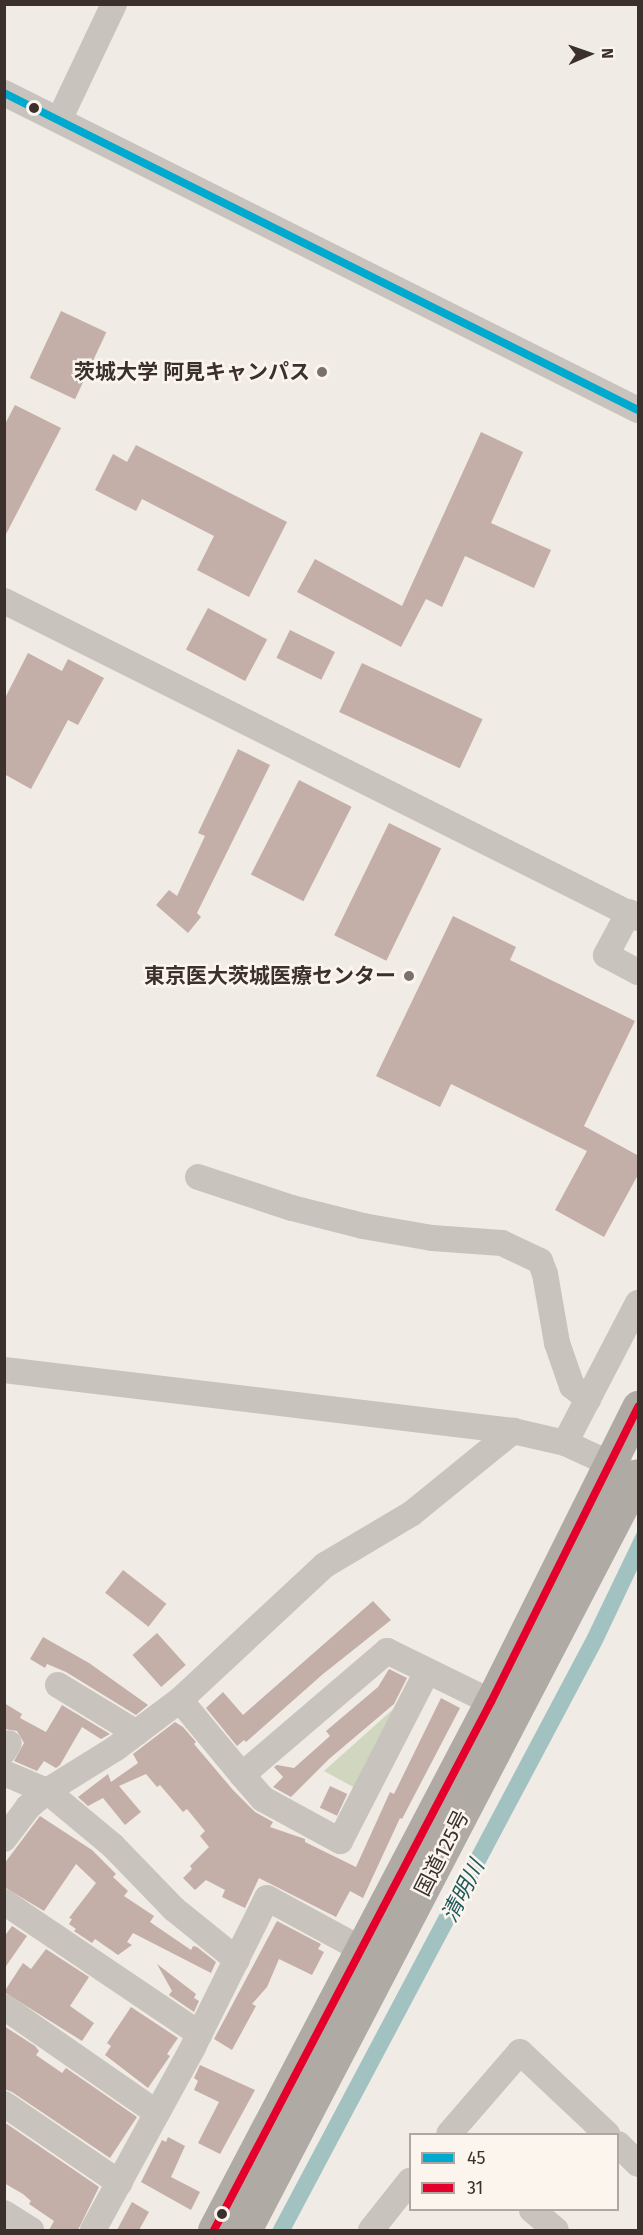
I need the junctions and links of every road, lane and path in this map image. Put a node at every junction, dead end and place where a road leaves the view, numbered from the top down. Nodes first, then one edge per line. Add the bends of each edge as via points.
1 (114, 4) edge
2 (4, 93) edge
3 (59, 120) junction
4 (639, 410) edge
5 (4, 601) edge
6 (634, 915) edge
7 (639, 972) edge
8 (198, 1177) dead end
9 (639, 1303) edge
10 (4, 1370) edge
11 (588, 1400) junction
12 (639, 1407) edge
13 (513, 1431) junction
14 (566, 1443) junction
15 (631, 1473) edge
16 (427, 1672) junction
17 (58, 1685) dead end
18 (180, 1700) junction
19 (490, 1702) junction
20 (137, 1732) junction
21 (4, 1773) edge
22 (242, 1775) junction
23 (47, 1791) junction
24 (4, 1839) edge
25 (4, 1902) edge
26 (361, 1949) junction
27 (237, 1960) junction
28 (4, 2007) edge
29 (200, 2034) junction
30 (4, 2104) edge
31 (158, 2113) junction
32 (450, 2133) edge
33 (606, 2133) edge
34 (619, 2145) edge
35 (639, 2164) edge
36 (120, 2183) junction
37 (409, 2184) edge
38 (533, 2211) edge
39 (4, 2213) edge
40 (380, 2227) edge
41 (31, 2230) edge
42 (93, 2230) edge
43 (214, 2230) edge
44 (245, 2230) edge
45 (556, 2230) edge

1 - 3 street
2 - 3 street
3 - 4 street
5 - 6 street
6 - 7 street via 606,955
8 - 11 street via 363,1226 432,1238 502,1243 540,1260 557,1343 572,1386
9 - 11 street
10 - 13 street
11 - 14 street
12 - 15 highway, 国道125号
13 - 14 street
13 - 18 street via 411,1514 324,1565
14 - 15 street
15 - 19 highway, 国道125号
15 - 44 highway, 国道125号
16 - 19 street
16 - 22 street via 387,1651
16 - 22 street via 340,1841 263,1799
17 - 20 street
18 - 20 street
18 - 22 street
19 - 26 highway, 国道125号
20 - 23 street
21 - 23 street
23 - 24 street via 28,1807
23 - 27 street via 113,1846 174,1909
25 - 29 street
26 - 27 street via 267,1898
26 - 43 highway, 国道125号
27 - 29 street
28 - 31 street
29 - 31 street
30 - 36 street
31 - 36 street
32 - 33 street via 520,2052
34 - 35 street
36 - 42 street
37 - 40 street
38 - 45 street
39 - 41 street

